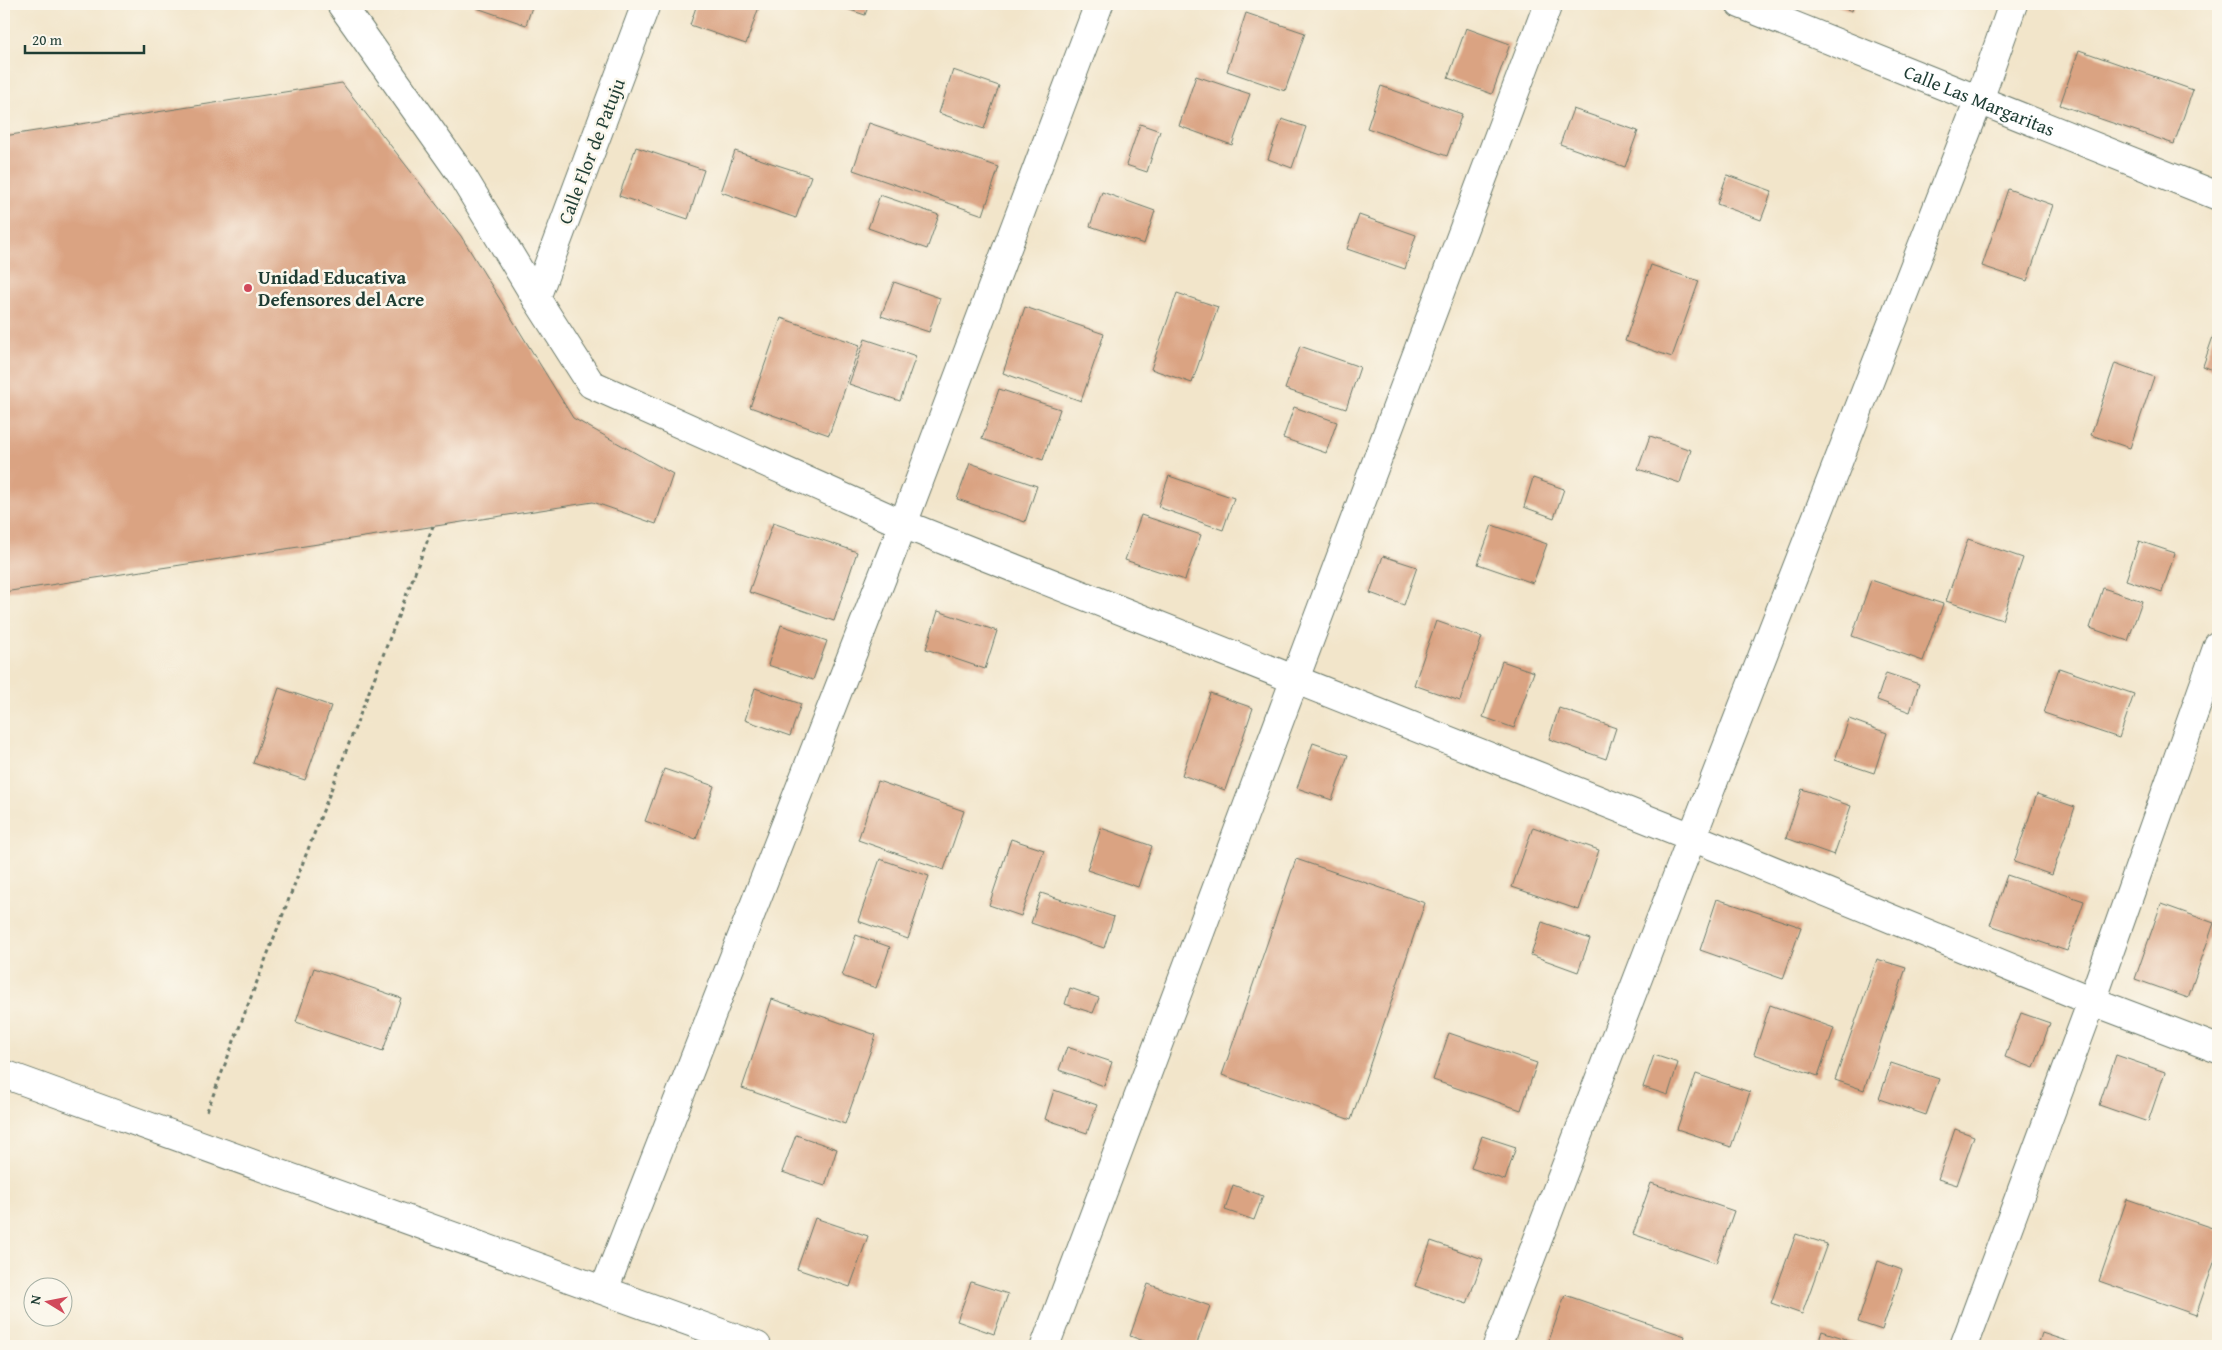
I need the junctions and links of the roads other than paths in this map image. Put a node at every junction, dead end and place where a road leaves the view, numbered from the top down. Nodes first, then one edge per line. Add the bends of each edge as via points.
1 (341, 4) edge
2 (646, 4) edge
3 (1099, 4) edge
4 (1548, 4) edge
5 (1740, 4) edge
6 (2013, 4) edge
7 (1979, 100) junction
8 (2218, 196) edge
9 (536, 298) junction
10 (903, 524) junction
11 (2218, 645) edge
12 (1295, 679) junction
13 (1692, 837) junction
14 (2092, 1001) junction
15 (2218, 1049) edge
16 (4, 1074) edge
17 (604, 1290) junction
18 (757, 1346) edge
19 (1045, 1346) edge
20 (1497, 1346) edge
21 (1964, 1346) edge

1 - 9 street via 461,174
2 - 9 street, Calle Flor de Patuju
3 - 10 street
4 - 12 street
5 - 7 street, Calle Las Margaritas
6 - 7 street
7 - 8 street, Calle Las Margaritas
7 - 13 street
9 - 10 street via 591,384
10 - 12 street
10 - 17 street
11 - 14 street
12 - 13 street
12 - 19 street
13 - 14 street
13 - 20 street
14 - 15 street
14 - 21 street
16 - 17 street
17 - 18 street

